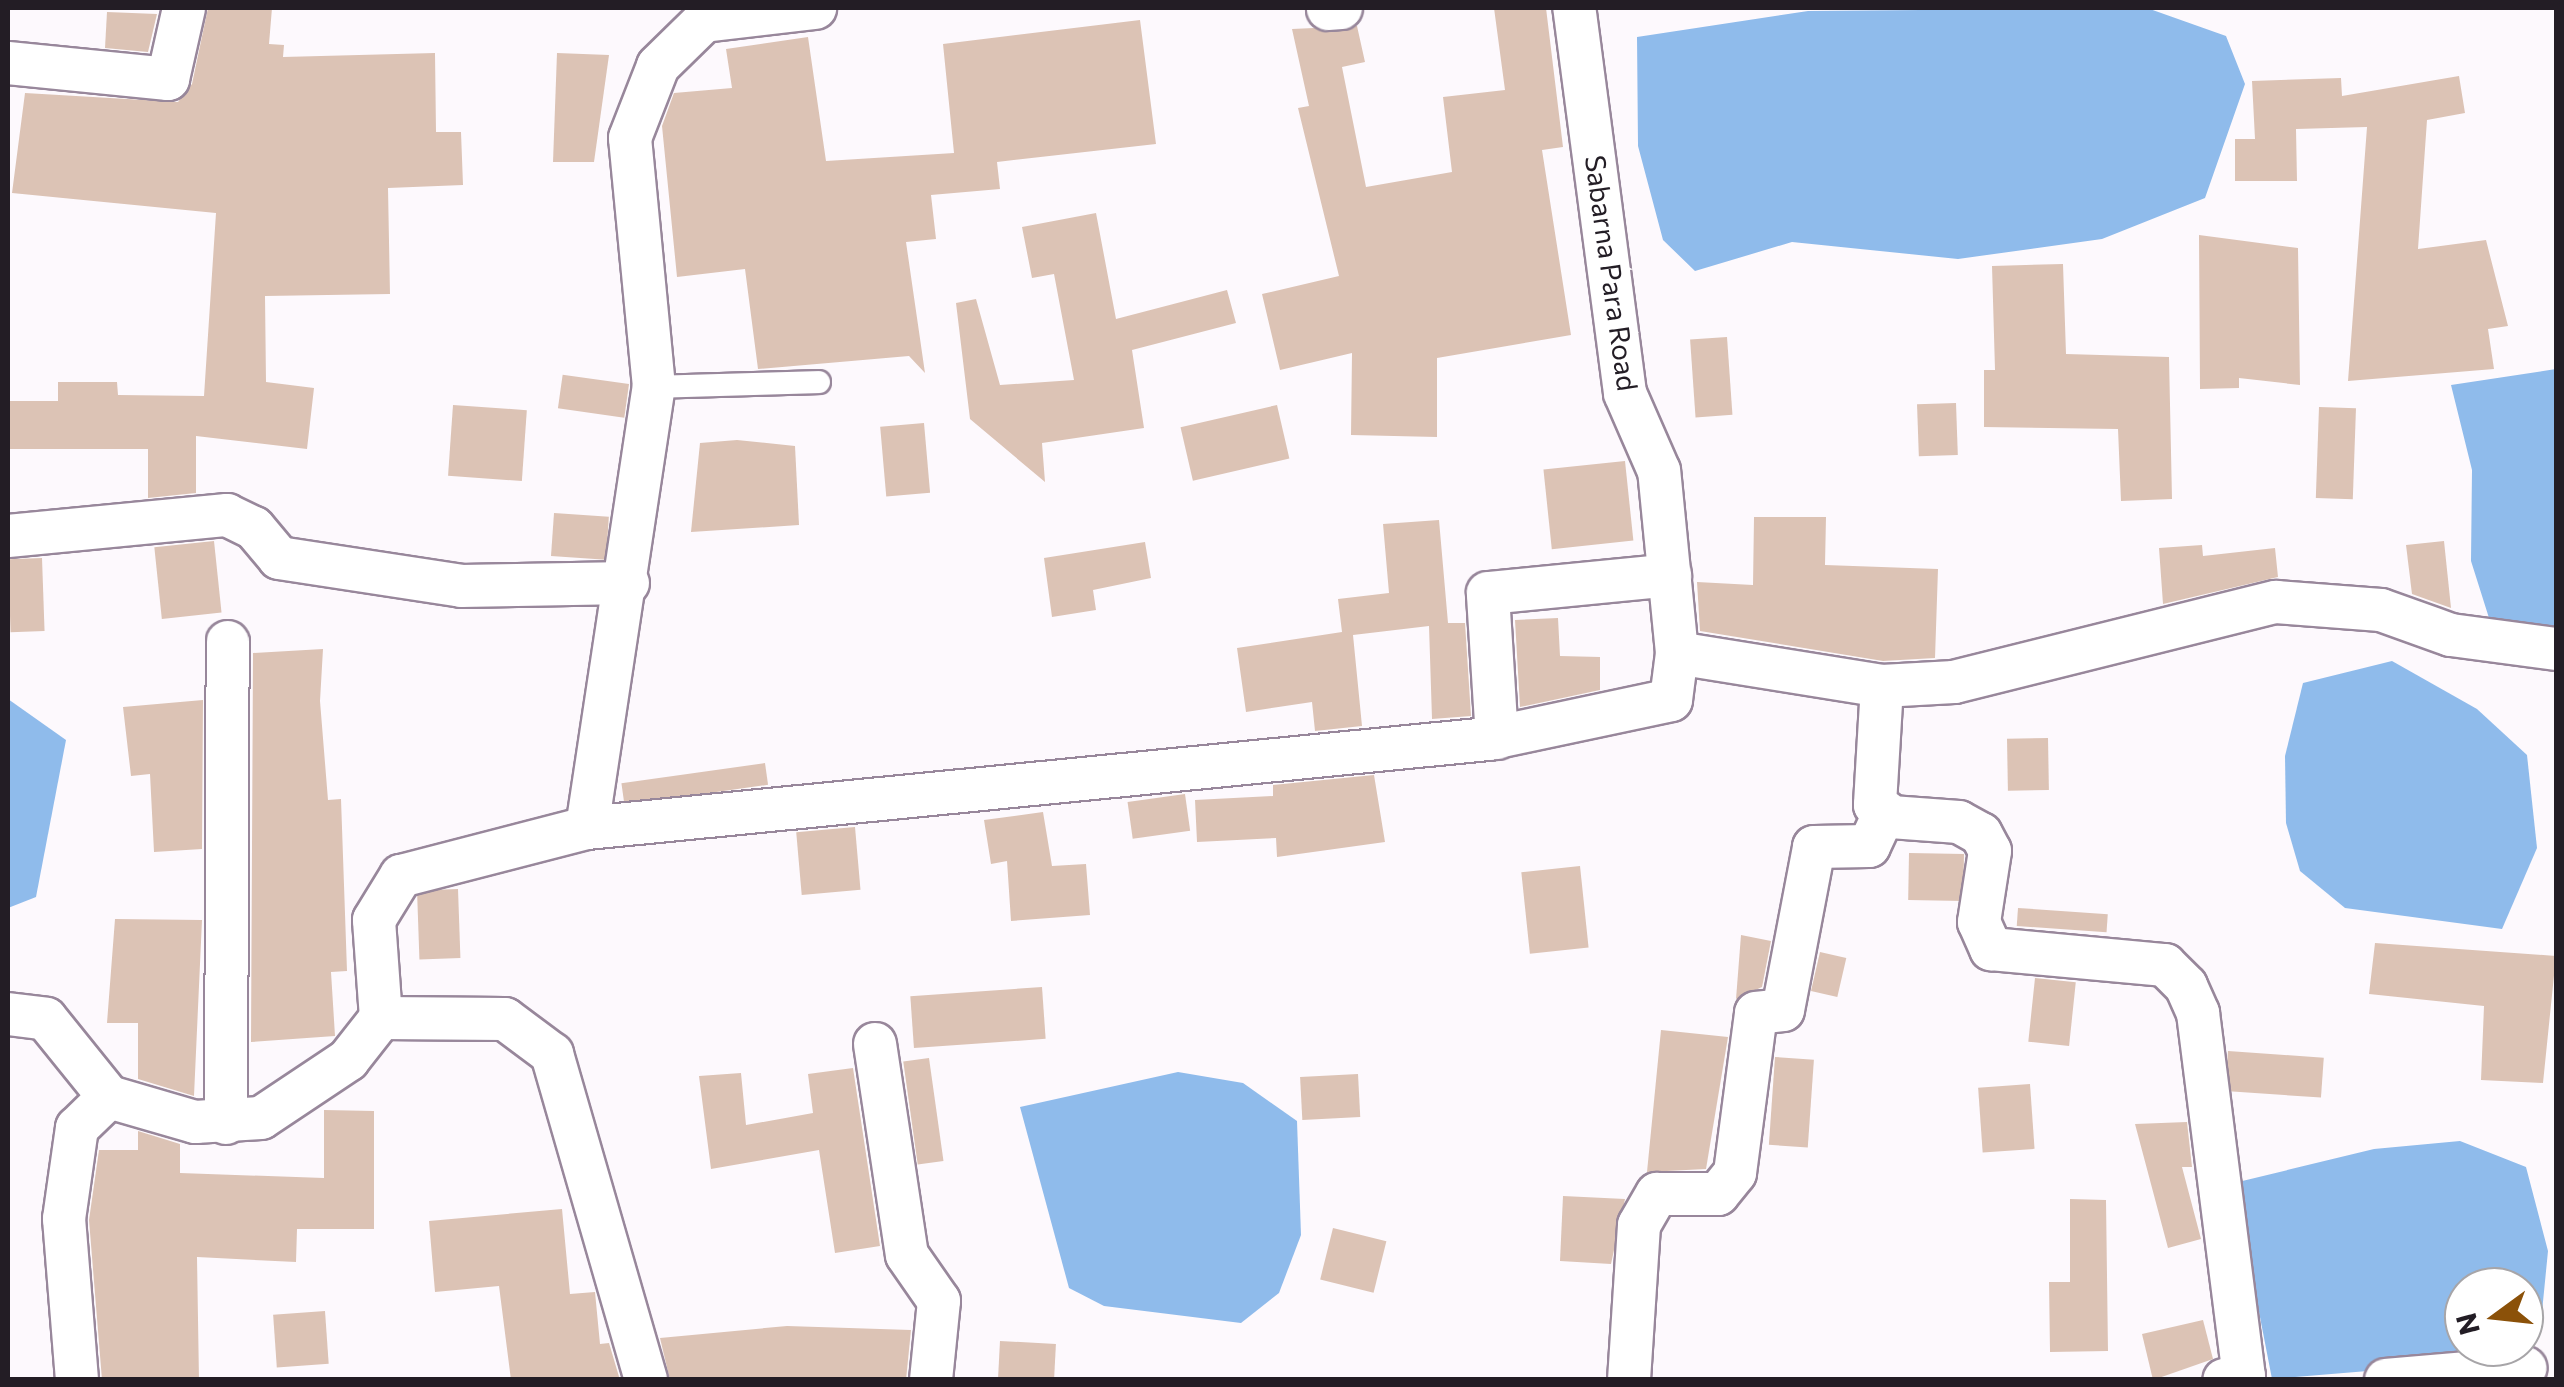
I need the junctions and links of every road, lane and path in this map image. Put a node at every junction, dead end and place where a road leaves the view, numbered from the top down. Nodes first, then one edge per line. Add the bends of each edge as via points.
1 (184, 8) edge
2 (816, 8) edge
3 (1574, 8) edge
4 (8, 63) edge
5 (819, 382) dead end
6 (654, 387) junction
7 (8, 536) edge
8 (1670, 575) junction
9 (628, 583) junction
10 (228, 642) dead end
11 (2556, 649) edge
12 (1678, 653) junction
13 (1882, 686) junction
14 (1497, 738) junction
15 (1885, 812) junction
16 (588, 828) junction
17 (8, 1014) edge
18 (381, 1018) junction
19 (875, 1044) dead end
20 (109, 1097) junction
21 (226, 1123) junction
22 (2525, 1368) dead end
23 (2243, 1378) edge
24 (77, 1380) edge
25 (646, 1380) edge
26 (932, 1380) edge
27 (1630, 1380) edge
28 (2386, 1380) edge

1 - 4 street via 168,79
2 - 6 street via 704,21 658,66 630,138
3 - 8 street, Sabarna Para Road via 1625,393 1658,471
5 - 6 lane
6 - 9 street
7 - 9 street via 226,515 254,528 279,558 461,586
8 - 12 street, Sabarna Para Road
8 - 14 street via 1488,593
9 - 16 street
10 - 21 street
11 - 13 street via 2450,635 2381,610 2276,602 1954,682
12 - 13 street
12 - 14 street, Sabarna Para Road via 1671,700 1662,705
13 - 15 street via 1870,785
14 - 16 street
15 - 23 street via 1981,834 1990,851 1978,922 1991,949 2164,965 2186,986 2198,1013
15 - 27 street via 1869,846 1814,847 1783,1010 1756,1013 1735,1174 1718,1194 1657,1194 1640,1225
16 - 18 street via 401,876 374,920
17 - 20 street via 46,1019
18 - 21 street via 348,1060 261,1118
18 - 25 street via 506,1019 552,1054
19 - 26 street via 907,1255 939,1302
20 - 21 street
20 - 24 street via 77,1128 64,1218
22 - 28 street

